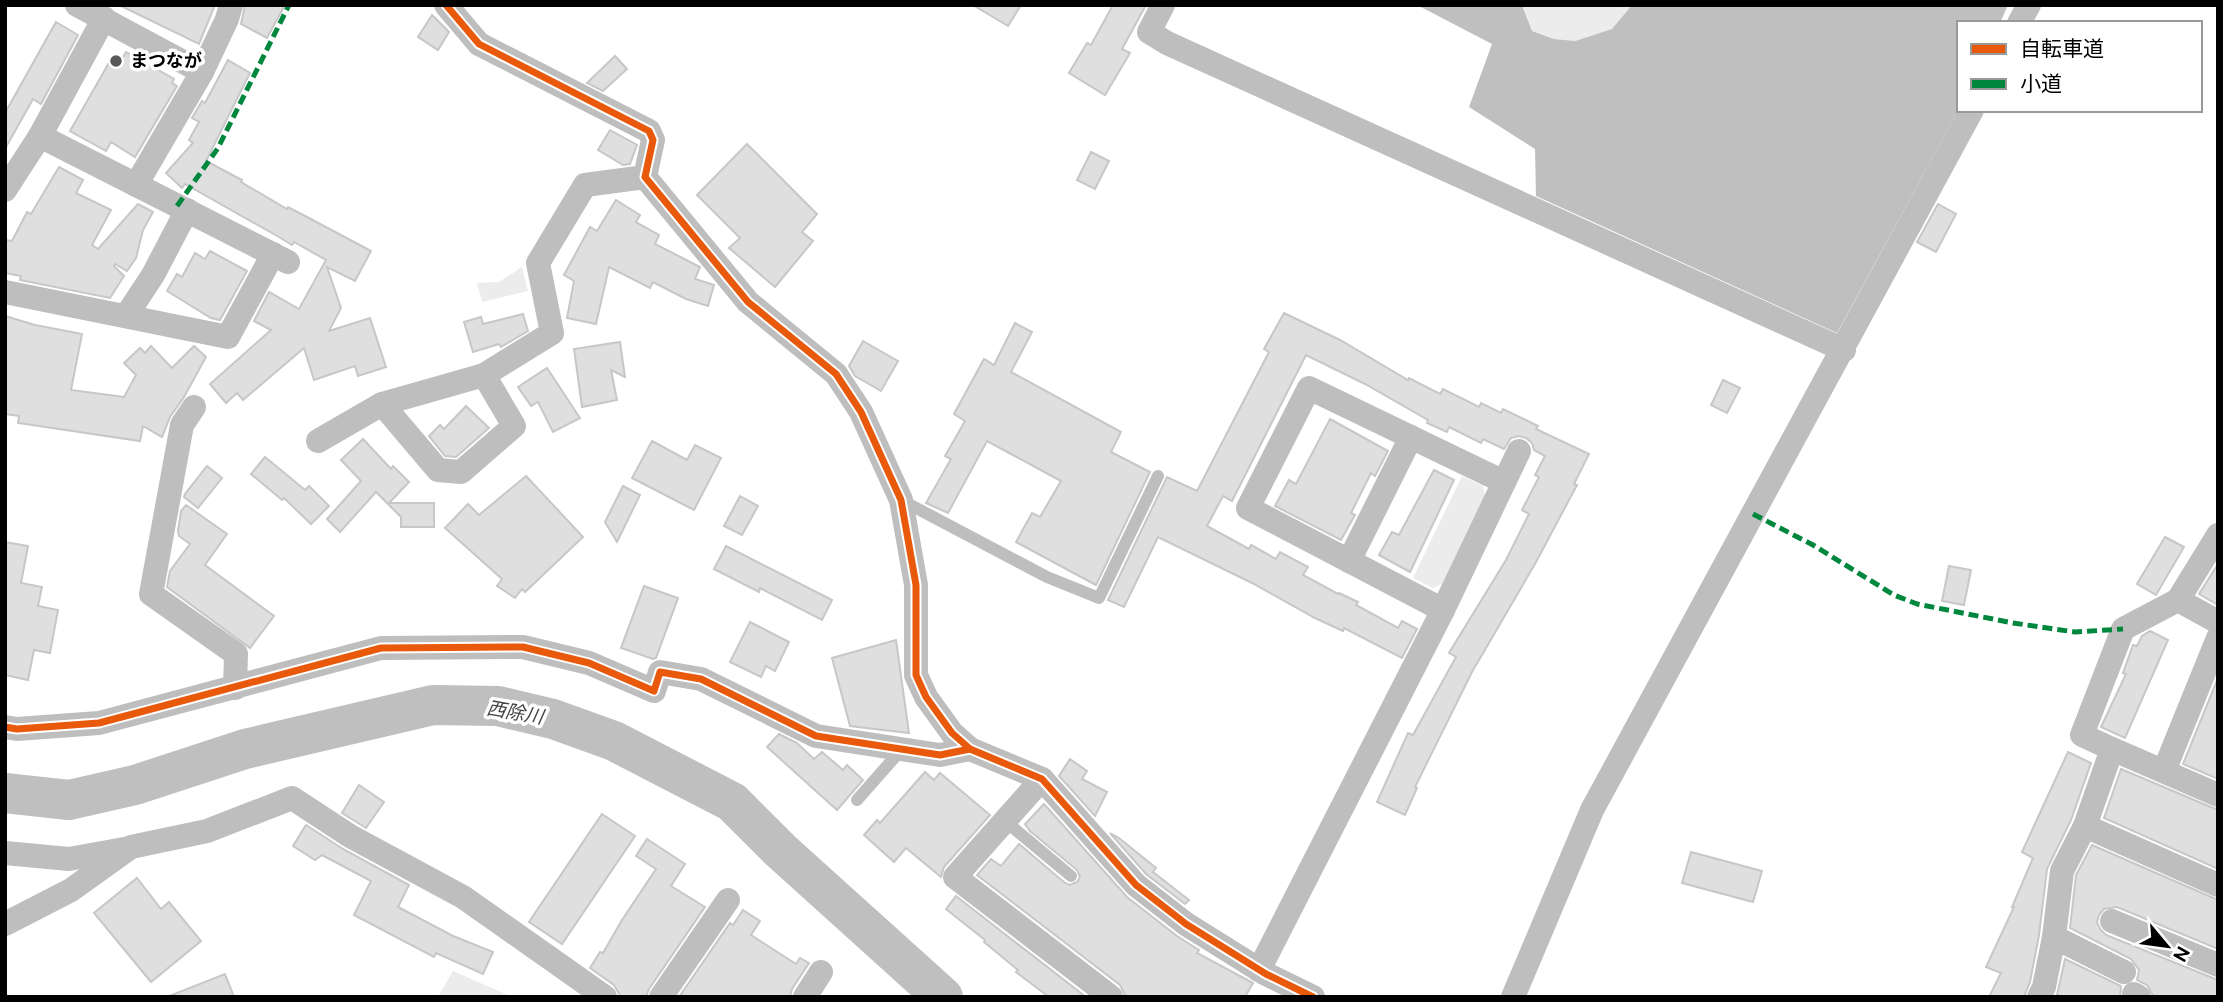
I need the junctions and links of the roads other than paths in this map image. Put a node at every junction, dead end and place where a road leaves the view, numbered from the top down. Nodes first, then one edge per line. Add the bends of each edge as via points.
1 (77, 5) edge
2 (231, 5) edge
3 (446, 5) edge
4 (1163, 5) edge
5 (2029, 5) edge
6 (104, 18) junction
7 (2020, 21) edge
8 (202, 72) junction
9 (1971, 112) edge
10 (40, 136) junction
11 (645, 177) junction
12 (136, 185) junction
13 (5, 190) edge
14 (187, 211) junction
15 (5, 292) edge
16 (126, 316) junction
17 (1844, 349) junction
18 (484, 375) junction
19 (382, 404) junction
20 (194, 407) dead end
21 (1411, 437) junction
22 (318, 441) dead end
23 (1519, 450) dead end
24 (1158, 476) dead end
25 (1504, 482) junction
26 (901, 500) junction
27 (2218, 535) edge
28 (1349, 561) junction
29 (2178, 600) junction
30 (1443, 610) junction
31 (2218, 622) edge
32 (2218, 638) edge
33 (235, 688) junction
34 (5, 727) edge
35 (902, 749) junction
36 (970, 749) junction
37 (2112, 749) junction
38 (2164, 771) junction
39 (1042, 779) junction
40 (2218, 795) edge
41 (857, 800) dead end
42 (1005, 821) junction
43 (2085, 826) junction
44 (131, 847) junction
45 (5, 853) edge
46 (1071, 876) dead end
47 (2218, 885) edge
48 (728, 900) dead end
49 (2112, 921) dead end
50 (5, 924) edge
51 (2054, 937) junction
52 (2218, 965) edge
53 (1259, 970) junction
54 (821, 972) dead end
55 (2132, 987) edge
56 (605, 997) edge
57 (661, 997) edge
58 (805, 997) edge
59 (1111, 997) edge
60 (1313, 997) edge
61 (1513, 997) edge
62 (2039, 997) edge

1 - 6 street
2 - 8 street
3 - 11 street via 479,44 649,131 653,140
4 - 17 street via 1149,32 1167,43
5 - 7 street
6 - 8 street
6 - 10 street
8 - 12 street
9 - 17 street
10 - 12 street
10 - 13 street
11 - 18 street via 585,185 538,263 552,333
11 - 26 street via 748,302 836,374 872,433
12 - 14 street
14 - 16 street
14 - 16 street via 280,258 228,337
15 - 16 street
17 - 61 street via 1592,810
18 - 19 street
18 - 19 street via 514,426 461,472 438,470
19 - 22 street
20 - 33 street via 182,425 151,594 236,654
21 - 25 street
21 - 28 street
21 - 28 street via 1309,388 1248,508
23 - 25 street
24 - 26 lane via 1099,598 1047,577
25 - 30 street
26 - 36 street via 916,585 916,675 945,724
27 - 29 street
28 - 30 street
29 - 31 street
29 - 37 street via 2123,629 2082,735
30 - 53 street
32 - 38 street
33 - 34 street via 99,723
33 - 35 street via 381,648 523,647 590,663 654,691 660,672 701,678 816,736
35 - 36 street via 940,755
35 - 41 lane
36 - 39 street
37 - 38 street
37 - 43 street
38 - 40 street
39 - 42 street
39 - 53 street via 1136,885 1186,924
42 - 46 lane
42 - 59 street via 955,877
43 - 47 street
43 - 51 street via 2062,871
44 - 45 street via 69,859
44 - 50 street via 72,890
44 - 56 street via 207,831 292,798 350,836 463,897
48 - 57 street
49 - 52 street
51 - 55 street
51 - 62 street
53 - 60 street
54 - 58 street

